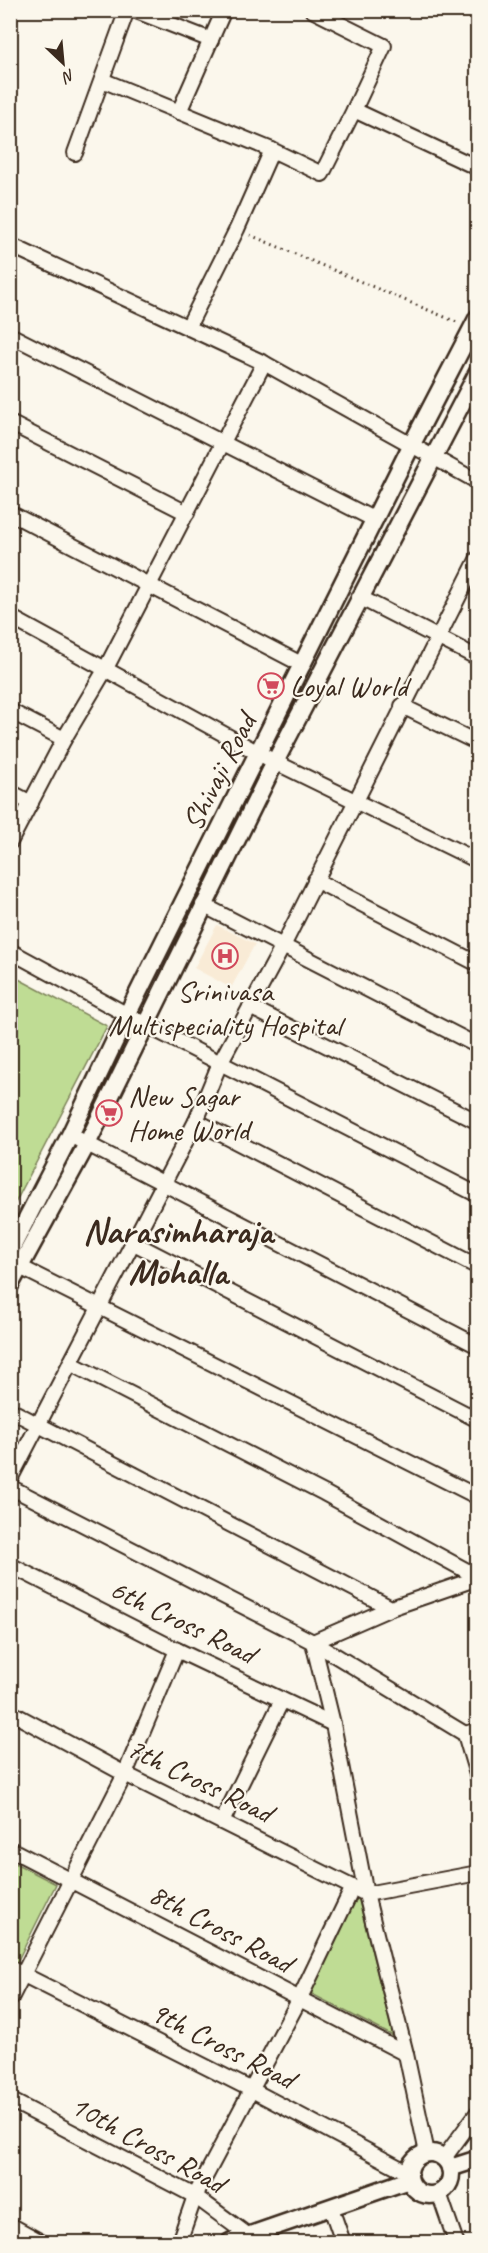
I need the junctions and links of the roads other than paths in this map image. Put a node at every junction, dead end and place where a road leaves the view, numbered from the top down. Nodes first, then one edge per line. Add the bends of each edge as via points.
1 (127, 10) edge
2 (134, 10) edge
3 (224, 10) edge
4 (319, 12) edge
5 (211, 40) junction
6 (102, 80) junction
7 (354, 110) junction
8 (179, 111) junction
9 (272, 150) junction
10 (75, 153) dead end
11 (477, 168) edge
12 (10, 245) edge
13 (475, 323) edge
14 (188, 327) junction
15 (10, 334) edge
16 (264, 363) junction
17 (477, 372) edge
18 (10, 423) edge
19 (224, 442) junction
20 (412, 444) junction
21 (434, 457) junction
22 (477, 482) edge
23 (10, 513) edge
24 (187, 513) junction
25 (375, 520) junction
26 (477, 558) edge
27 (149, 584) junction
28 (359, 597) junction
29 (10, 617) edge
30 (438, 637) junction
31 (477, 658) edge
32 (303, 664) junction
33 (105, 670) junction
34 (402, 706) junction
35 (10, 711) edge
36 (64, 739) junction
37 (477, 743) edge
38 (258, 753) junction
39 (275, 762) junction
40 (10, 792) edge
41 (354, 801) junction
42 (31, 803) junction
43 (10, 842) edge
44 (477, 861) edge
45 (315, 880) junction
46 (203, 905) junction
47 (283, 946) junction
48 (10, 951) edge
49 (477, 964) edge
50 (250, 1007) junction
51 (127, 1015) junction
52 (144, 1024) junction
53 (477, 1046) edge
54 (220, 1063) junction
55 (196, 1121) junction
56 (477, 1122) edge
57 (70, 1135) junction
58 (87, 1144) junction
59 (163, 1184) junction
60 (477, 1195) edge
61 (132, 1242) junction
62 (10, 1251) edge
63 (15, 1264) edge
64 (477, 1267) edge
65 (10, 1285) edge
66 (99, 1306) junction
67 (477, 1346) edge
68 (70, 1363) junction
69 (10, 1410) edge
70 (477, 1420) edge
71 (39, 1425) junction
72 (10, 1479) edge
73 (10, 1487) edge
74 (477, 1497) edge
75 (10, 1565) edge
76 (477, 1578) edge
77 (391, 1608) junction
78 (313, 1642) junction
79 (177, 1650) junction
80 (282, 1700) junction
81 (10, 1712) edge
82 (333, 1724) junction
83 (471, 1732) edge
84 (126, 1774) junction
85 (477, 1778) edge
86 (222, 1822) junction
87 (10, 1849) edge
88 (477, 1873) edge
89 (70, 1879) junction
90 (353, 1887) junction
91 (366, 1894) junction
92 (10, 1968) edge
93 (23, 1974) junction
94 (10, 2000) edge
95 (299, 2000) junction
96 (406, 2054) junction
97 (250, 2089) junction
98 (10, 2100) edge
99 (477, 2112) edge
100 (428, 2153) junction
101 (477, 2159) edge
102 (447, 2163) junction
103 (409, 2177) junction
104 (439, 2193) junction
105 (195, 2196) junction
106 (331, 2208) junction
107 (10, 2225) edge
108 (251, 2239) edge
109 (41, 2242) edge
110 (179, 2242) edge
111 (230, 2242) edge
112 (343, 2242) edge
113 (456, 2242) edge

1 - 6 street
2 - 5 street
3 - 5 street
4 - 7 street via 384,46
5 - 8 street
6 - 8 street
6 - 10 street
7 - 9 street via 322,174
7 - 11 street
8 - 9 street
9 - 14 street
12 - 14 street
13 - 20 street, Shivaji Road
14 - 16 street
15 - 19 street
16 - 19 street
16 - 20 street
17 - 21 street
18 - 24 street
19 - 24 street
19 - 25 street
20 - 21 street
20 - 25 street, Shivaji Road
21 - 22 street
21 - 28 street
23 - 27 street
24 - 27 street
25 - 32 street, Shivaji Road
26 - 30 street
27 - 32 street
27 - 33 street
28 - 30 street
28 - 39 street
29 - 33 street
30 - 31 street
30 - 34 street
32 - 38 street, Shivaji Road
33 - 36 street
33 - 38 street
34 - 37 street
34 - 41 street
35 - 36 street
36 - 42 street
38 - 39 street
38 - 51 street, Shivaji Road
39 - 41 street
39 - 46 street
40 - 42 street
41 - 44 street
41 - 45 street
42 - 43 street
45 - 47 street
45 - 49 street
46 - 47 street
46 - 52 street
47 - 50 street
47 - 53 street
48 - 51 street
50 - 54 street
50 - 56 street
51 - 52 street
51 - 57 street, Shivaji Road
52 - 54 street
52 - 58 street
54 - 55 street
54 - 60 street
55 - 59 street
55 - 64 street
57 - 58 street
57 - 62 street, Shivaji Road
58 - 59 street
58 - 63 street
59 - 61 street
59 - 67 street
61 - 66 street
61 - 70 street
63 - 65 street
63 - 66 street
66 - 68 street
66 - 74 street
68 - 71 street
68 - 76 street via 324,1493
69 - 71 street
71 - 72 street
71 - 77 street
73 - 78 street
75 - 79 street, 6th Cross Road
76 - 77 street
77 - 78 street
78 - 82 street
78 - 83 street
79 - 80 street, 6th Cross Road
79 - 84 street
80 - 82 street, 6th Cross Road
80 - 86 street
81 - 84 street, 7th Cross Road
82 - 91 street
83 - 85 street
84 - 86 street, 7th Cross Road
84 - 89 street
86 - 90 street, 7th Cross Road
87 - 89 street, 8th Cross Road
88 - 91 street
89 - 93 street
89 - 95 street, 8th Cross Road
90 - 91 street, 7th Cross Road
90 - 95 street
91 - 96 street
92 - 93 street, 9th Cross Road
93 - 94 street
93 - 97 street, 9th Cross Road
95 - 96 street, 8th Cross Road
95 - 97 street
96 - 100 street
97 - 103 street, 9th Cross Road
97 - 105 street
98 - 105 street, 10th Cross Road
99 - 102 street
100 - 102 street via 438,2154
100 - 103 street via 411,2163
101 - 102 street
102 - 104 street via 451,2177
103 - 104 street via 420,2193
103 - 106 street
104 - 113 street
105 - 108 street, 10th Cross Road
105 - 110 street
106 - 108 street
106 - 112 street
107 - 109 street
108 - 111 street

